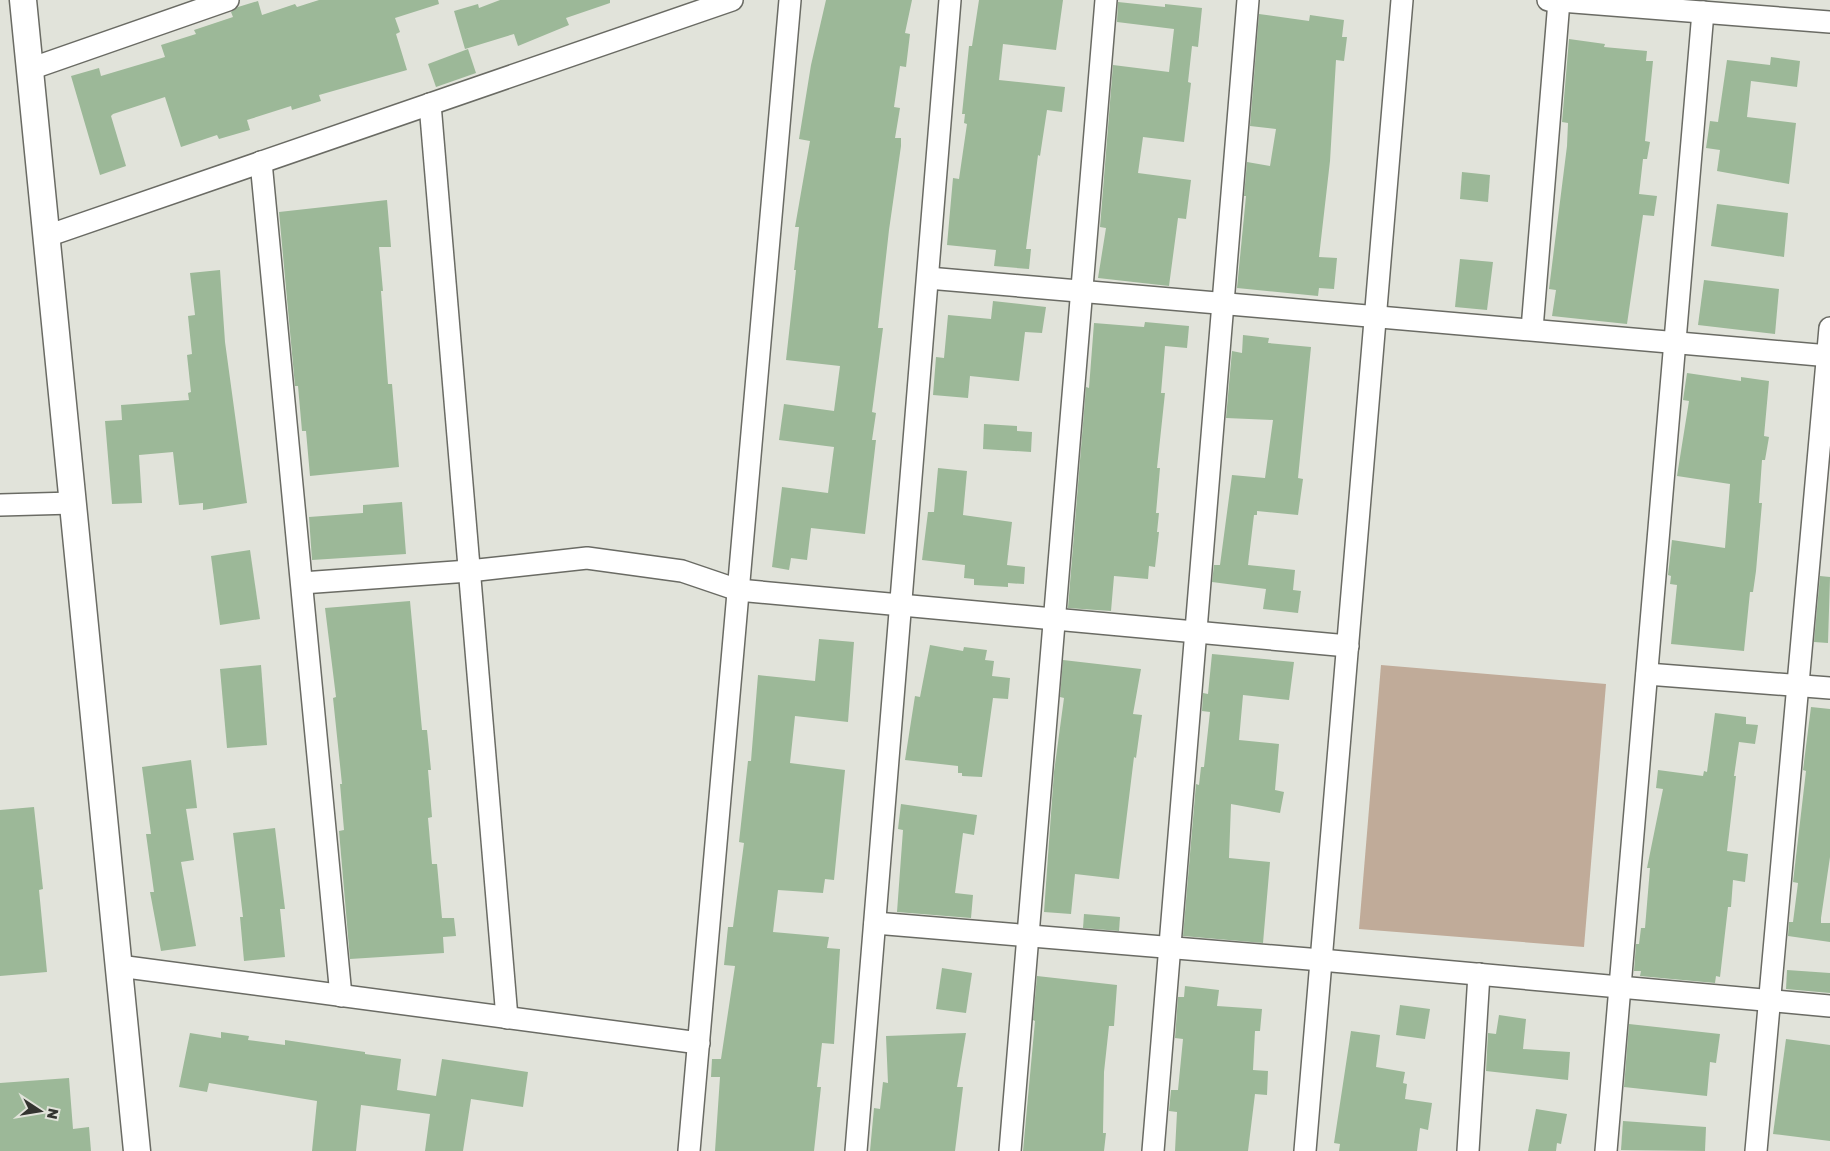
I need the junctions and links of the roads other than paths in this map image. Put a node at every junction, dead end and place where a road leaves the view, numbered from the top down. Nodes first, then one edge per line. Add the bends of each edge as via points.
1 (23, 0) edge
2 (228, 0) edge
3 (732, 0) edge
4 (790, 0) edge
5 (950, 0) edge
6 (1106, 0) edge
7 (1248, 0) edge
8 (1402, 0) edge
9 (1553, 0) edge
10 (1703, 12) junction
11 (1830, 22) edge
12 (30, 69) junction
13 (430, 104) junction
14 (261, 162) junction
15 (47, 236) junction
16 (928, 278) junction
17 (1082, 291) junction
18 (1223, 303) junction
19 (1376, 315) junction
20 (1830, 328) edge
21 (1532, 329) junction
22 (1675, 342) junction
23 (1829, 355) edge
24 (73, 503) junction
25 (0, 505) edge
26 (469, 571) junction
27 (302, 584) junction
28 (738, 590) junction
29 (901, 605) junction
30 (1054, 619) junction
31 (1196, 632) junction
32 (1348, 646) junction
33 (1647, 674) junction
34 (1798, 685) junction
35 (1830, 688) edge
36 (875, 923) junction
37 (1028, 936) junction
38 (1170, 948) junction
39 (1321, 960) junction
40 (119, 966) junction
41 (1479, 974) junction
42 (1620, 987) junction
43 (341, 996) junction
44 (1770, 1001) junction
45 (1830, 1006) edge
46 (507, 1018) junction
47 (698, 1043) junction
48 (137, 1151) edge
49 (689, 1151) edge
50 (856, 1151) edge
51 (1010, 1151) edge
52 (1153, 1151) edge
53 (1305, 1151) edge
54 (1468, 1151) edge
55 (1606, 1151) edge
56 (1756, 1151) edge

1 - 12 street
2 - 12 street
3 - 13 street
4 - 28 street
5 - 16 street
6 - 17 street
7 - 18 street
8 - 19 street
9 - 10 street
9 - 21 street
10 - 11 street
10 - 22 street
12 - 15 street
13 - 14 street
13 - 26 street
14 - 15 street
14 - 27 street
15 - 24 street
16 - 17 street
16 - 29 street
17 - 18 street
17 - 30 street
18 - 19 street
18 - 31 street
19 - 21 street
19 - 32 street
20 - 23 street
21 - 22 street
22 - 23 street
22 - 33 street
23 - 34 street
24 - 25 street
24 - 40 street
26 - 27 street
26 - 28 street via 587,558 682,571
26 - 46 street
27 - 43 street
28 - 29 street
28 - 47 street
29 - 30 street
29 - 36 street
30 - 31 street
30 - 37 street
31 - 32 street
31 - 38 street
32 - 39 street
33 - 34 street
33 - 42 street
34 - 35 street
34 - 44 street
36 - 37 street
36 - 50 street
37 - 38 street
37 - 51 street
38 - 39 street
38 - 52 street
39 - 41 street
39 - 53 street
40 - 43 street
40 - 48 street
41 - 42 street
41 - 54 street
42 - 44 street
42 - 55 street
43 - 46 street
44 - 45 street
44 - 56 street
46 - 47 street
47 - 49 street

